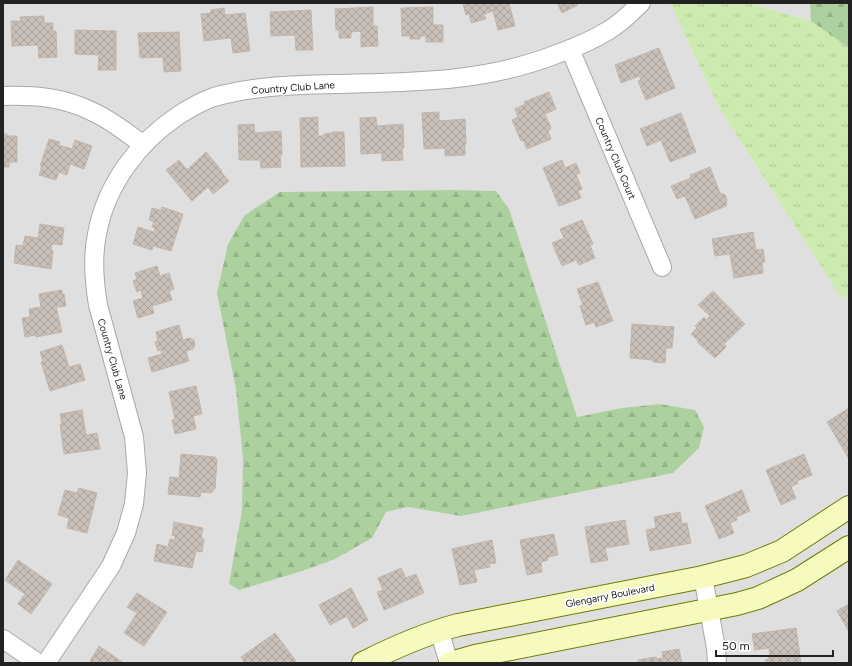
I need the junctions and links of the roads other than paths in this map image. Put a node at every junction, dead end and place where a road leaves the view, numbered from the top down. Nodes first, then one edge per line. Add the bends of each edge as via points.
1 (641, 3) edge
2 (570, 49) junction
3 (3, 96) edge
4 (143, 144) junction
5 (662, 267) dead end
6 (849, 507) edge
7 (849, 547) edge
8 (703, 577) junction
9 (710, 610) junction
10 (439, 630) junction
11 (3, 639) edge
12 (38, 663) edge
13 (46, 663) edge
14 (363, 663) edge
15 (449, 663) edge
16 (717, 663) edge

1 - 2 street, Country Club Lane via 608,31
2 - 4 street, Country Club Lane via 519,67 486,75 441,81 283,86 235,92 212,98 190,108 165,124
2 - 5 street, Country Club Court
3 - 4 street via 46,97 72,103 105,118
4 - 13 street, Country Club Lane via 124,169 105,204 93,261 98,304 134,437 137,473 134,504 126,533 111,566
6 - 8 street, Glengarry Boulevard via 782,551 727,572
7 - 9 street via 778,590
8 - 9 street
8 - 10 street, Glengarry Boulevard
9 - 15 street
9 - 16 street
10 - 14 street, Glengarry Boulevard
10 - 15 street
11 - 12 street

